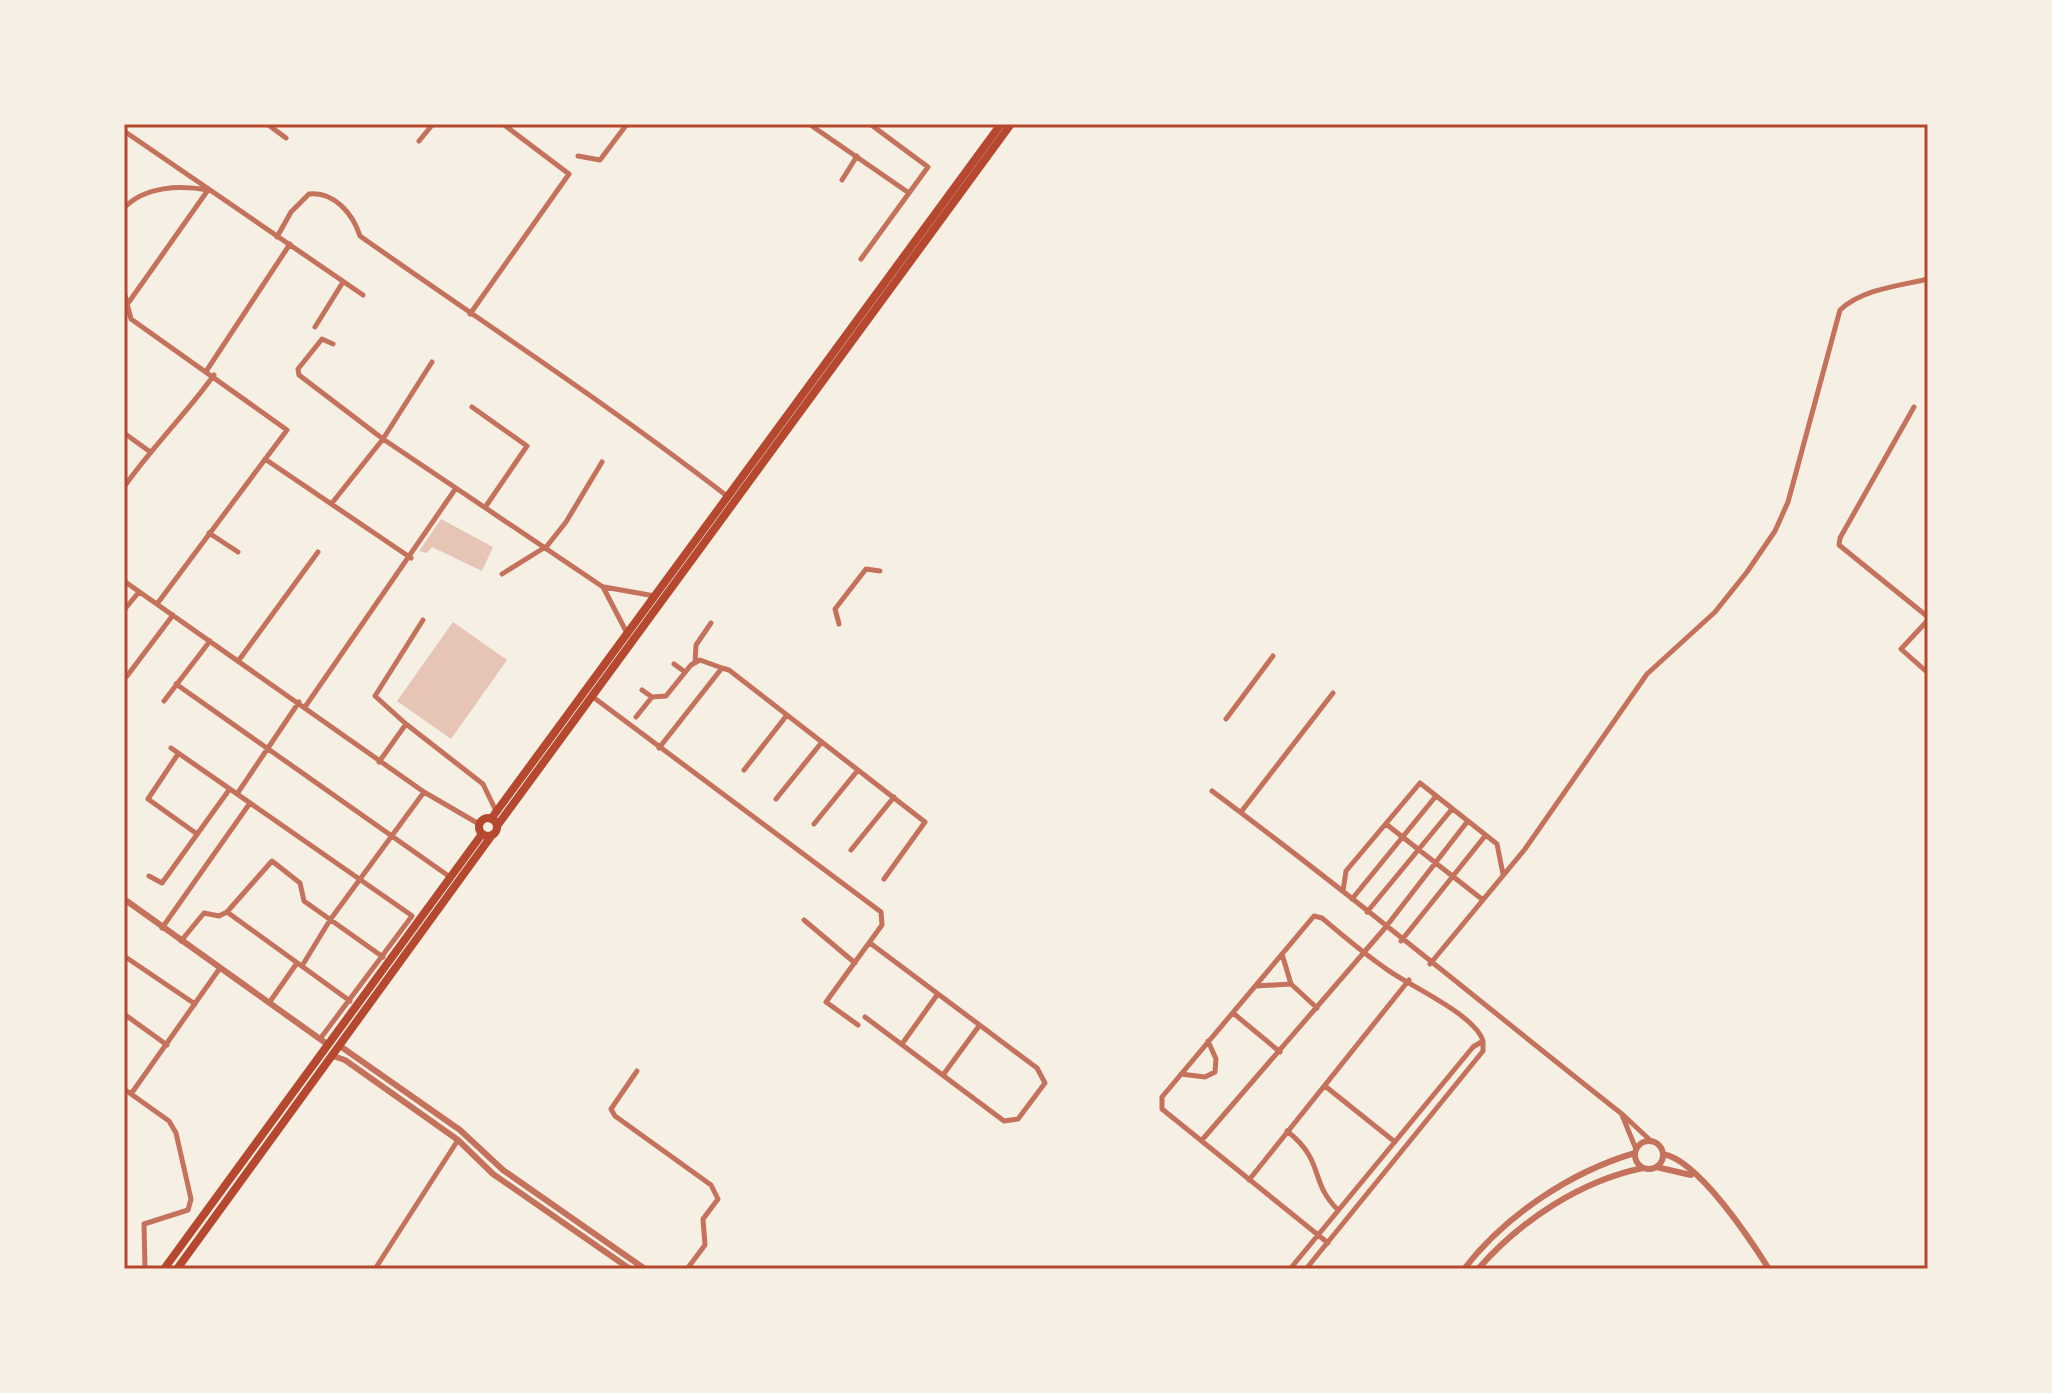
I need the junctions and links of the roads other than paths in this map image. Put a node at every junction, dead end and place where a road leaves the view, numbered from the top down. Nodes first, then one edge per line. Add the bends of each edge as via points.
1 (267, 124) edge
2 (433, 124) edge
3 (503, 124) edge
4 (627, 124) edge
5 (809, 124) edge
6 (870, 124) edge
7 (1001, 124) edge
8 (1011, 124) edge
9 (124, 131) edge
10 (286, 138) dead end
11 (419, 141) dead end
12 (578, 156) dead end
13 (857, 156) junction
14 (842, 180) dead end
15 (208, 190) junction
16 (909, 193) junction
17 (124, 208) edge
18 (277, 237) junction
19 (290, 244) junction
20 (861, 259) dead end
21 (1928, 279) edge
22 (343, 282) junction
23 (124, 292) edge
24 (363, 295) dead end
25 (125, 307) edge
26 (470, 314) junction
27 (315, 327) dead end
28 (333, 344) dead end
29 (432, 362) dead end
30 (207, 370) junction
31 (214, 375) junction
32 (472, 407) dead end
33 (1914, 407) dead end
34 (124, 433) edge
35 (383, 439) junction
36 (149, 451) junction
37 (265, 459) junction
38 (602, 462) dead end
39 (124, 487) edge
40 (456, 488) junction
41 (728, 497) junction
42 (332, 503) junction
43 (486, 506) junction
44 (209, 533) junction
45 (547, 546) junction
46 (238, 552) dead end
47 (318, 552) dead end
48 (411, 558) junction
49 (880, 571) dead end
50 (502, 574) dead end
51 (124, 581) edge
52 (603, 587) junction
53 (139, 592) junction
54 (655, 596) junction
55 (157, 604) junction
56 (124, 610) edge
57 (173, 615) junction
58 (1928, 618) edge
59 (423, 620) dead end
60 (711, 623) dead end
61 (839, 624) dead end
62 (630, 638) junction
63 (210, 641) junction
64 (1273, 656) dead end
65 (239, 660) junction
66 (695, 663) junction
67 (674, 664) dead end
68 (722, 668) junction
69 (685, 672) junction
70 (1928, 673) edge
71 (127, 676) dead end
72 (176, 684) junction
73 (642, 690) dead end
74 (1333, 693) dead end
75 (593, 697) junction
76 (652, 697) junction
77 (164, 701) dead end
78 (299, 702) junction
79 (305, 707) junction
80 (787, 715) junction
81 (636, 717) dead end
82 (1226, 719) dead end
83 (406, 724) junction
84 (822, 742) junction
85 (171, 748) dead end
86 (659, 748) junction
87 (267, 751) junction
88 (178, 754) junction
89 (379, 762) junction
90 (744, 770) dead end
91 (858, 770) junction
92 (229, 790) junction
93 (1212, 791) dead end
94 (424, 792) junction
95 (237, 794) junction
96 (1436, 796) junction
97 (894, 797) junction
98 (776, 799) dead end
99 (250, 803) junction
100 (1452, 809) junction
101 (1241, 812) junction
102 (495, 819) junction
103 (1467, 822) junction
104 (814, 824) dead end
105 (1386, 824) junction
106 (480, 829) junction
107 (197, 834) junction
108 (492, 835) junction
109 (1485, 836) junction
110 (391, 837) junction
111 (1402, 838) junction
112 (851, 850) dead end
113 (1418, 850) junction
114 (1434, 863) junction
115 (1503, 875) junction
116 (149, 876) dead end
117 (1451, 877) junction
118 (451, 878) junction
119 (884, 879) dead end
120 (360, 880) junction
121 (1343, 891) junction
122 (124, 899) edge
123 (1352, 899) junction
124 (1483, 900) junction
125 (227, 912) junction
126 (1367, 912) junction
127 (415, 919) junction
128 (330, 920) junction
129 (804, 920) dead end
130 (162, 928) junction
131 (1385, 928) junction
132 (181, 941) junction
133 (1401, 941) junction
134 (870, 943) junction
135 (1363, 952) junction
136 (1282, 954) junction
137 (124, 956) edge
138 (383, 957) junction
139 (855, 963) junction
140 (299, 964) junction
141 (1430, 964) junction
142 (220, 968) junction
143 (1409, 980) junction
144 (1291, 984) junction
145 (1255, 986) junction
146 (937, 995) junction
147 (350, 1001) junction
148 (269, 1003) junction
149 (195, 1004) junction
150 (1317, 1008) junction
151 (1233, 1013) junction
152 (124, 1014) edge
153 (865, 1017) dead end
154 (858, 1025) dead end
155 (979, 1026) junction
156 (1208, 1041) junction
157 (1483, 1041) junction
158 (324, 1042) junction
159 (902, 1044) junction
160 (167, 1045) junction
161 (340, 1046) junction
162 (1280, 1052) junction
163 (333, 1056) junction
164 (637, 1071) dead end
165 (1181, 1074) junction
166 (943, 1075) junction
167 (1325, 1086) junction
168 (124, 1089) edge
169 (131, 1094) junction
170 (1622, 1114) junction
171 (1287, 1131) junction
172 (458, 1140) junction
173 (1202, 1140) junction
174 (1651, 1141) junction
175 (1395, 1142) junction
176 (1635, 1151) junction
177 (1663, 1154) junction
178 (1656, 1167) junction
179 (1643, 1168) junction
180 (1695, 1176) junction
181 (1249, 1180) junction
182 (1338, 1210) junction
183 (1318, 1235) junction
184 (1328, 1243) junction
185 (145, 1269) edge
186 (164, 1269) edge
187 (177, 1269) edge
188 (375, 1269) edge
189 (630, 1269) edge
190 (645, 1269) edge
191 (687, 1269) edge
192 (1290, 1269) edge
193 (1306, 1269) edge
194 (1464, 1269) edge
195 (1478, 1269) edge
196 (1769, 1269) edge

1 - 10 street
2 - 11 street
3 - 26 street via 569,174
4 - 12 street via 600,160
5 - 13 street
6 - 16 street via 928,167
7 - 41 main road
8 - 62 main road
9 - 15 street
13 - 14 street
13 - 16 street
15 - 17 street via 183,186 158,191 133,199
15 - 18 street
15 - 25 street
16 - 20 street
18 - 19 street
18 - 26 street via 309,194 323,194 353,216 360,236
19 - 22 street
19 - 30 street
21 - 115 street via 1870,293 1840,310 1788,502 1775,531 1715,612 1647,674
22 - 24 street
22 - 27 street
23 - 25 street
25 - 30 street via 131,319
26 - 41 street via 644,431
28 - 35 street via 323,338 298,372
29 - 35 street
30 - 31 street
31 - 36 street
31 - 37 street via 287,430
32 - 43 street via 527,446
33 - 58 street via 1839,545
34 - 36 street
35 - 40 street
35 - 42 street
36 - 39 street
37 - 42 street
37 - 44 street
38 - 45 street
40 - 43 street
40 - 48 street
41 - 54 main road
42 - 48 street
43 - 45 street
44 - 46 street
44 - 55 street
45 - 50 street
45 - 52 street
47 - 65 street
48 - 79 street
49 - 61 street via 866,569 835,609
51 - 53 street
52 - 54 street
52 - 62 street
53 - 55 street
53 - 56 street
54 - 62 main road
55 - 57 street
57 - 63 street
57 - 71 street
58 - 70 street via 1901,649
59 - 83 street via 375,696
60 - 66 street via 696,645
62 - 75 main road
62 - 102 main road
63 - 65 street
63 - 72 street
64 - 82 street
65 - 78 street
66 - 68 street
66 - 69 street
67 - 69 street
68 - 80 street
68 - 86 street
69 - 76 street via 666,696
72 - 77 street
72 - 87 street
73 - 76 street
74 - 101 street
75 - 86 street
75 - 102 main road
76 - 81 street
78 - 79 street
78 - 87 street
79 - 89 street
80 - 84 street
80 - 90 street
83 - 89 street
83 - 102 street via 483,784
84 - 91 street
84 - 98 street
85 - 88 street
86 - 134 street via 875,905 884,920
87 - 95 street
87 - 110 street
88 - 92 street
88 - 107 street via 148,799
89 - 94 street
91 - 97 street
91 - 104 street
92 - 95 street
92 - 107 street
93 - 101 street
94 - 106 street
94 - 110 street
95 - 99 street
96 - 100 street
96 - 105 street via 1420,783
96 - 111 street
97 - 112 street
97 - 119 street via 925,822
99 - 120 street
99 - 130 street
100 - 103 street
100 - 113 street
101 - 121 street
102 - 106 main road
102 - 108 main road
103 - 109 street
103 - 114 street
105 - 111 street
105 - 121 street via 1346,871
106 - 108 main road
106 - 118 main road
107 - 116 street via 162,883
108 - 161 main road
109 - 115 street via 1498,847
109 - 117 street
110 - 118 street
110 - 120 street
111 - 113 street
111 - 123 street
113 - 114 street
113 - 126 street
114 - 117 street
114 - 131 street
115 - 124 street
117 - 124 street
117 - 133 street
118 - 127 main road
120 - 127 street
120 - 128 street
121 - 123 street
122 - 130 street
123 - 126 street
124 - 141 street
125 - 128 street via 272,861 300,883 304,901
125 - 132 street via 204,913
125 - 140 street
126 - 131 street
127 - 138 street
127 - 158 main road
128 - 138 street
128 - 140 street
129 - 139 street
130 - 132 street
131 - 133 street
131 - 135 street
132 - 142 street
133 - 141 street
134 - 139 street
134 - 146 street
135 - 136 street via 1318,916
135 - 143 street
135 - 150 street
136 - 144 street
136 - 145 street
137 - 149 street
138 - 147 street
139 - 154 street via 826,1002
140 - 147 street
140 - 148 street
141 - 170 street
142 - 148 street
142 - 149 street
143 - 157 street via 1477,1030
143 - 167 street
144 - 145 street
144 - 150 street
145 - 151 street
146 - 155 street
146 - 159 street
147 - 158 street
148 - 158 street
149 - 160 street
150 - 162 street
151 - 156 street
151 - 162 street
152 - 160 street
153 - 159 street
155 - 166 street
155 - 166 street via 1041,1072 1045,1083 1040,1092 1009,1123
156 - 165 street
156 - 165 street via 1215,1072 1205,1077
157 - 175 street
157 - 184 street via 1483,1051
158 - 186 main road
159 - 166 street
160 - 169 street
161 - 163 main road
161 - 190 street
162 - 173 street
163 - 172 street
163 - 187 main road
164 - 191 street via 614,1100 611,1109 619,1123 711,1185 718,1199 703,1219 705,1245
165 - 173 street via 1160,1104
167 - 171 street
167 - 175 street
168 - 169 street
169 - 185 street via 169,1121 176,1133 191,1199 188,1210 144,1224
170 - 174 street
170 - 176 street
171 - 181 street
171 - 182 street via 1313,1157 1320,1189
172 - 188 street
172 - 189 street via 493,1174
173 - 181 street
174 - 176 street
174 - 177 street
175 - 182 street
176 - 179 street
176 - 194 street via 1526,1209
177 - 178 street
177 - 180 street
178 - 179 street
178 - 180 street
179 - 195 street via 1609,1178 1547,1210
180 - 196 street via 1741,1225
181 - 183 street
182 - 183 street
183 - 184 street
183 - 192 street
184 - 193 street

